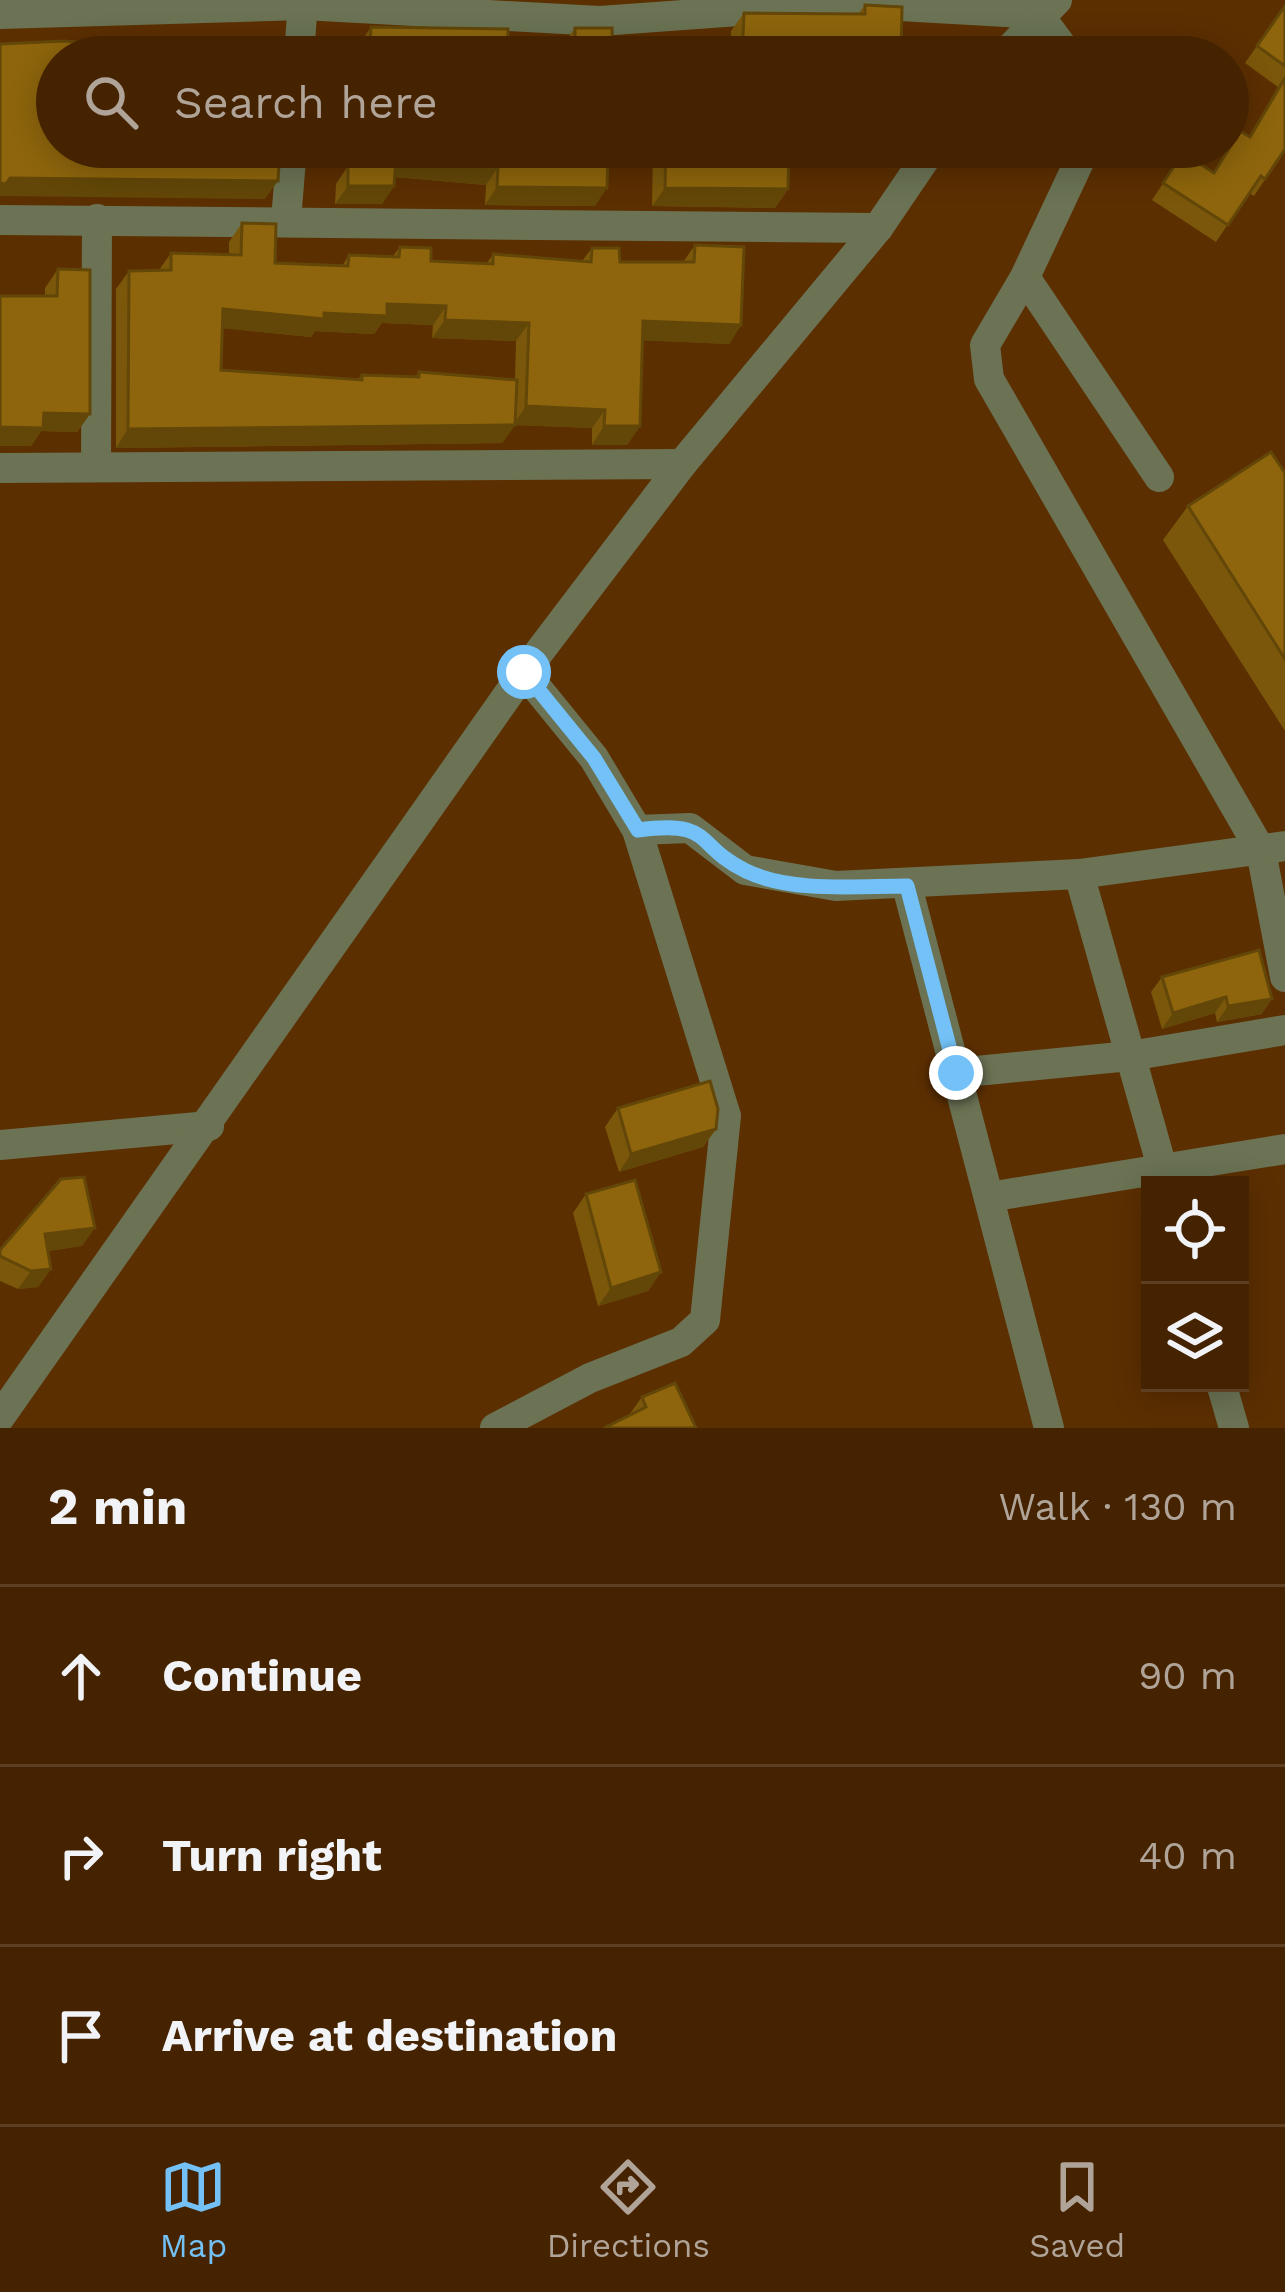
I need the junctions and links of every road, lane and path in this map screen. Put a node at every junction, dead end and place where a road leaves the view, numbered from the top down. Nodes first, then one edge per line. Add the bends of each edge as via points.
1 (848, 2) edge
2 (303, 3) edge
3 (1047, 7) edge
4 (597, 10) edge
5 (0, 14) edge
6 (301, 36) edge
7 (1021, 36) edge
8 (1060, 36) edge
9 (290, 168) edge
10 (919, 168) edge
11 (1076, 168) edge
12 (97, 219) junction
13 (0, 220) edge
14 (286, 220) junction
15 (878, 228) junction
16 (1024, 277) junction
17 (682, 464) junction
18 (96, 467) junction
19 (0, 468) edge
20 (1159, 477) dead end
21 (524, 672) junction
22 (638, 830) junction
23 (1273, 849) edge
24 (1079, 874) junction
25 (907, 886) junction
26 (1285, 977) edge
27 (1285, 1030) edge
28 (1130, 1056) junction
29 (956, 1073) junction
30 (209, 1126) junction
31 (0, 1144) edge
32 (1285, 1149) edge
33 (1165, 1176) edge
34 (1141, 1179) edge
35 (989, 1197) junction
36 (1224, 1392) edge
37 (8, 1414) edge
38 (495, 1428) edge
39 (1049, 1428) edge
40 (1234, 1428) edge

1 - 3 street
1 - 4 street
2 - 4 street
2 - 5 street
2 - 6 street
3 - 7 street
3 - 8 street
9 - 14 street
10 - 15 street
11 - 16 street
12 - 13 street
12 - 14 street
12 - 18 street
14 - 15 street
15 - 17 street
16 - 20 street
16 - 23 street via 985,345 989,379
17 - 18 street
17 - 21 street
18 - 19 street
21 - 22 street via 594,758
21 - 30 street
22 - 25 street via 690,828 745,870 782,880
22 - 38 street via 725,1116 705,1320 681,1342
23 - 24 street
23 - 26 street
24 - 25 street
24 - 28 street
25 - 29 street
27 - 28 street
28 - 29 street
28 - 33 street
29 - 35 street
30 - 31 street
30 - 37 street
32 - 33 street
34 - 35 street
35 - 39 street
36 - 40 street

